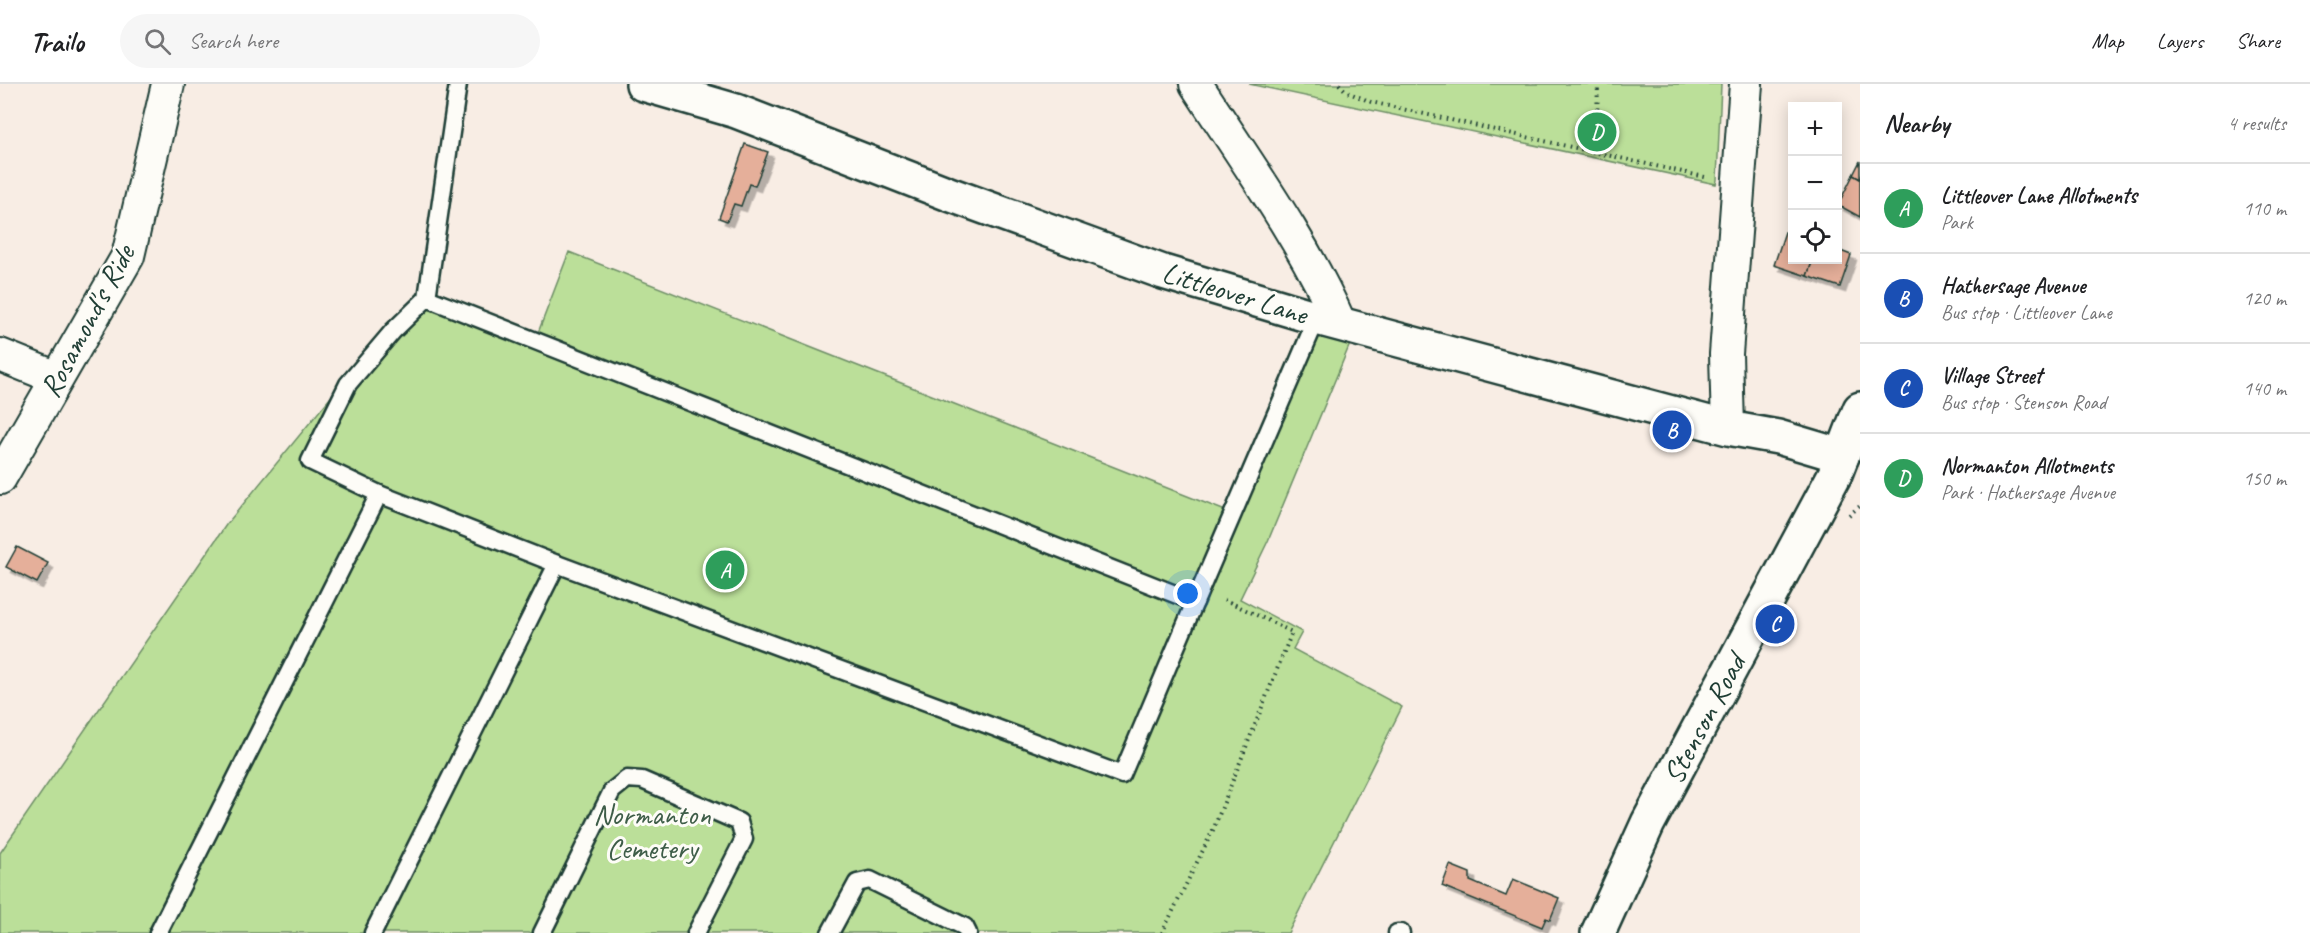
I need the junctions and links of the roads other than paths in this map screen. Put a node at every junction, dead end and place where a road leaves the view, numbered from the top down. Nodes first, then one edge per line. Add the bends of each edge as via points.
1 (168, 84) edge
2 (458, 84) edge
3 (643, 84) edge
4 (1196, 84) edge
5 (1746, 84) edge
6 (427, 298) junction
7 (1328, 321) junction
8 (0, 355) edge
9 (57, 378) junction
10 (1860, 409) edge
11 (1728, 428) junction
12 (1846, 471) edge
13 (0, 478) edge
14 (379, 494) junction
15 (557, 564) junction
16 (1198, 595) junction
17 (158, 933) edge
18 (374, 933) edge
19 (542, 933) edge
20 (696, 933) edge
21 (830, 933) edge
22 (968, 933) edge
23 (1598, 933) edge

1 - 9 street, Rosamond's Ride via 128,256
2 - 6 lane
3 - 7 street, Littleover Lane via 736,111 1163,272
4 - 7 street via 1327,294
5 - 11 street via 1726,354
6 - 14 lane via 348,384 310,461
6 - 16 lane
7 - 11 street, Littleover Lane
7 - 16 lane
8 - 9 street
9 - 13 street, Rosamond's Ride
10 - 12 street, Stenson Road
11 - 12 street, Littleover Lane via 1778,437
12 - 23 street, Stenson Road via 1648,823
14 - 15 lane
14 - 17 lane
15 - 16 lane via 1122,775
15 - 18 lane
19 - 20 lane via 612,790 627,779 642,780 739,822 744,839
21 - 22 lane via 857,883 870,880 965,927

